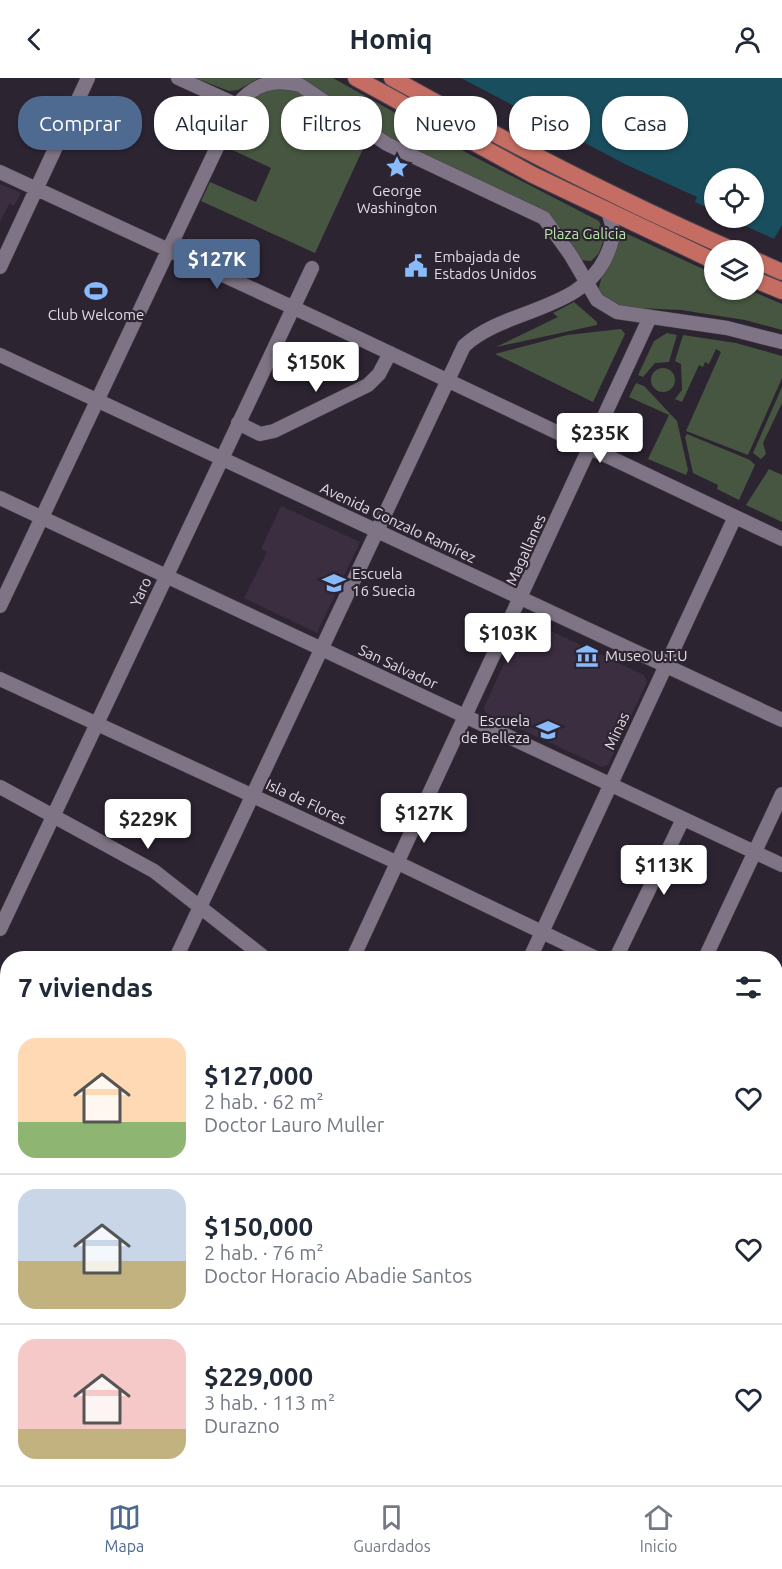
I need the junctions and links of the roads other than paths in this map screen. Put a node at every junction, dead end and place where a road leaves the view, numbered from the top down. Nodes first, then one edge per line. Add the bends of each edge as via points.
1 (88, 78) edge
2 (178, 78) edge
3 (356, 78) edge
4 (392, 78) edge
5 (217, 96) edge
6 (246, 96) edge
7 (216, 150) edge
8 (0, 172) edge
9 (37, 189) junction
10 (608, 212) junction
11 (712, 240) edge
12 (169, 251) junction
13 (704, 256) edge
14 (764, 265) edge
15 (0, 267) edge
16 (312, 268) dead end
17 (782, 272) edge
18 (764, 284) edge
19 (586, 285) junction
20 (782, 291) edge
21 (293, 307) junction
22 (650, 317) junction
23 (782, 342) edge
24 (390, 353) junction
25 (0, 355) edge
26 (447, 381) junction
27 (96, 400) junction
28 (238, 423) junction
29 (590, 448) junction
30 (221, 458) junction
31 (0, 498) edge
32 (42, 518) junction
33 (735, 518) junction
34 (377, 531) junction
35 (782, 539) edge
36 (167, 576) junction
37 (522, 598) junction
38 (0, 606) edge
39 (322, 649) junction
40 (665, 666) junction
41 (0, 680) edge
42 (466, 717) junction
43 (782, 720) edge
44 (99, 724) junction
45 (611, 785) junction
46 (0, 787) edge
47 (782, 794) edge
48 (252, 796) junction
49 (53, 816) junction
50 (683, 819) junction
51 (754, 852) junction
52 (398, 863) junction
53 (782, 865) edge
54 (200, 907) junction
55 (0, 930) edge
56 (542, 933) junction
57 (179, 951) edge
58 (256, 951) edge
59 (356, 951) edge
60 (533, 951) edge
61 (581, 951) edge
62 (619, 951) edge
63 (708, 951) edge

1 - 9 street
2 - 5 street
3 - 10 main road
4 - 11 main road via 552,164
6 - 19 street via 264,82 291,81 387,144 544,218
7 - 12 street
8 - 9 street
9 - 12 street
9 - 15 street
10 - 13 main road
10 - 19 street via 614,231 610,247
12 - 21 street
12 - 27 street
14 - 17 main road
16 - 21 street, Yaro
18 - 20 main road
19 - 22 street via 604,307
19 - 26 street via 471,339
21 - 24 street
21 - 28 street, Yaro
22 - 23 street via 727,328
22 - 29 street, Magallanes
24 - 26 street
24 - 28 street via 368,385 274,431 260,434
25 - 27 street, Avenida Gonzalo Ramírez
26 - 29 street
26 - 34 street
27 - 30 street, Avenida Gonzalo Ramírez
27 - 32 street
28 - 30 street, Yaro
29 - 33 street
29 - 37 street, Magallanes
30 - 34 street, Avenida Gonzalo Ramírez
30 - 36 street, Yaro
31 - 32 street, San Salvador
32 - 36 street, San Salvador
32 - 38 street
33 - 35 street
33 - 40 street, Minas
34 - 37 street, Avenida Gonzalo Ramírez
34 - 39 street
36 - 39 street, San Salvador
36 - 44 street, Yaro
37 - 40 street, Avenida Gonzalo Ramírez
37 - 42 street, Magallanes
39 - 42 street, San Salvador
39 - 48 street
40 - 43 street, Avenida Gonzalo Ramírez
40 - 45 street, Minas
41 - 44 street, Isla de Flores
42 - 45 street, San Salvador
42 - 52 street, Magallanes
44 - 48 street, Isla de Flores
44 - 49 street, Yaro
45 - 50 street, San Salvador
45 - 56 street, Minas
46 - 49 street
47 - 51 street
48 - 52 street, Isla de Flores
48 - 54 street
49 - 54 street via 154,871
49 - 55 street, Yaro
50 - 51 street, San Salvador
50 - 62 street
51 - 53 street, San Salvador
51 - 63 street
52 - 56 street, Isla de Flores
52 - 59 street, Magallanes
54 - 57 street
54 - 58 street
56 - 60 street, Minas
56 - 61 street, Isla de Flores

